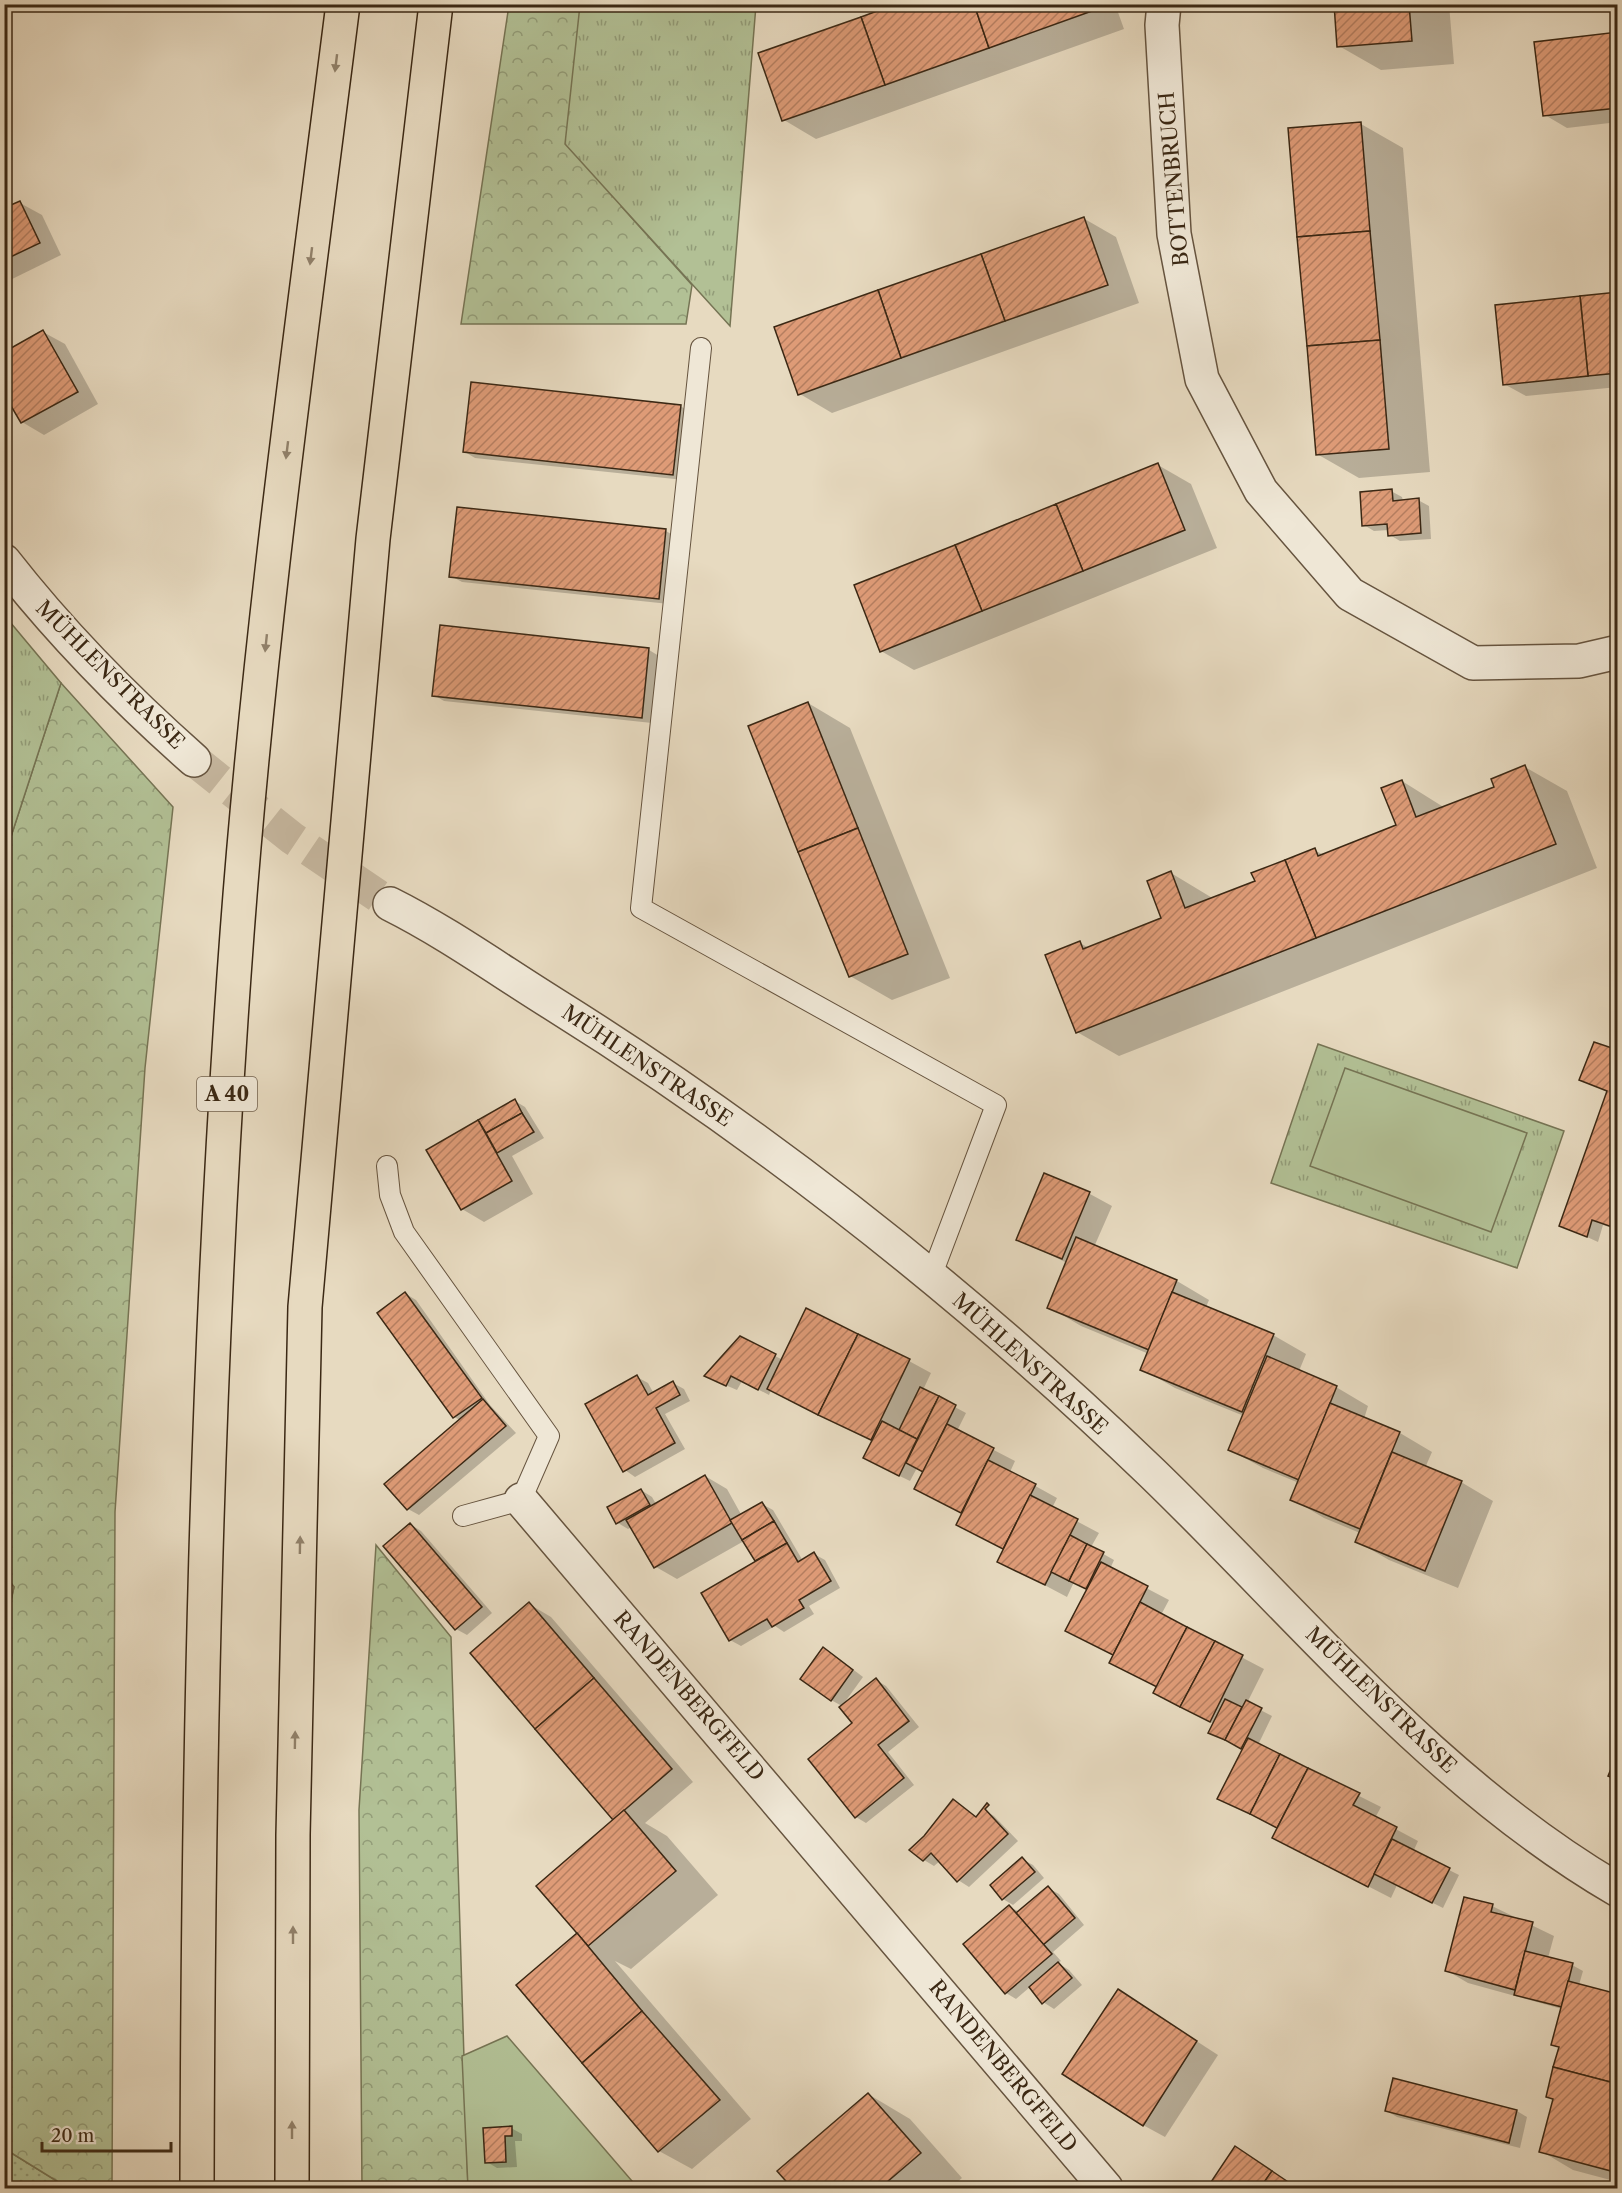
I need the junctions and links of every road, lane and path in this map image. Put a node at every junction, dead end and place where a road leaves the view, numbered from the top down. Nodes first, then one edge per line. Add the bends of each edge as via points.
1 (343, 4) edge
2 (436, 4) edge
3 (1164, 4) edge
4 (701, 348) dead end
5 (4, 561) edge
6 (1617, 652) edge
7 (194, 760) tunnel mouth
8 (390, 904) tunnel mouth
9 (387, 1166) dead end
10 (931, 1277) junction
11 (521, 1500) junction
12 (463, 1516) dead end
13 (1617, 1890) edge
14 (197, 2188) edge
15 (292, 2188) edge
16 (1106, 2188) edge

1 -> 14 highway, A 40 via 275,550 237,931 213,1328 198,1840
15 -> 2 highway via 293,1835 305,1307 373,540
3 - 6 street, BOTTENBRUCH via 1174,234 1202,379 1261,491 1350,594 1473,663 1578,661
4 - 10 lane via 641,908 996,1105
5 - 7 street, MÜHLENSTRASSE via 82,652
8 - 10 street, MÜHLENSTRASSE via 693,1093 812,1181
9 - 11 lane via 390,1195 404,1232 549,1436
10 - 13 street, MÜHLENSTRASSE via 1151,1472 1378,1701 1464,1780 1566,1859
11 - 12 lane
11 - 16 street, RANDENBERGFELD

